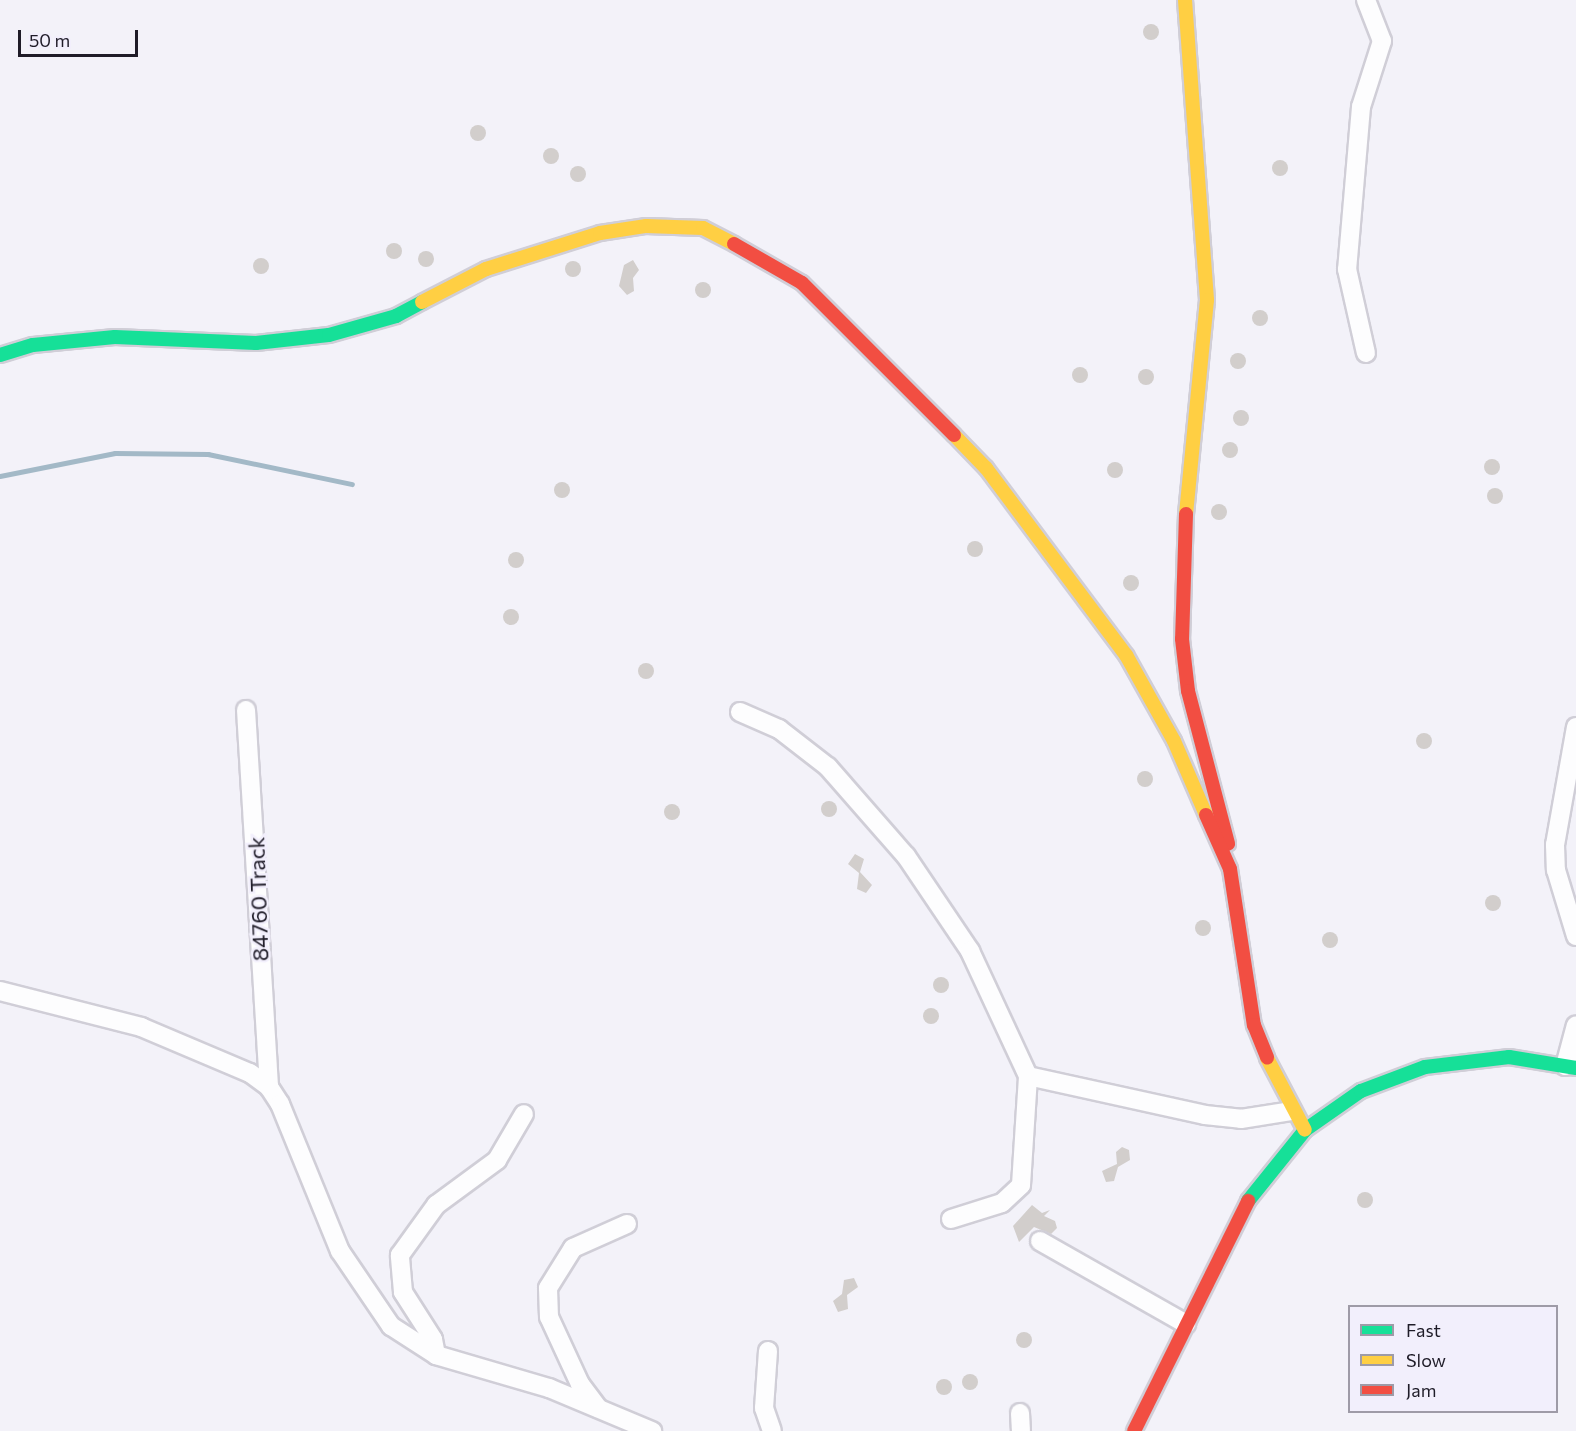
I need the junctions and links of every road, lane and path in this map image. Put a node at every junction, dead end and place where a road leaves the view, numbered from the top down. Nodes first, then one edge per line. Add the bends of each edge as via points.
1 (1185, 0) edge
2 (1366, 0) edge
3 (1366, 353) dead end
4 (0, 355) edge
5 (246, 710) dead end
6 (740, 712) dead end
7 (1576, 727) edge
8 (1230, 869) junction
9 (1576, 936) edge
10 (0, 991) edge
11 (1576, 1025) edge
12 (1570, 1067) edge
13 (1028, 1076) junction
14 (269, 1087) junction
15 (1292, 1111) junction
16 (524, 1114) dead end
17 (1305, 1130) junction
18 (951, 1219) dead end
19 (627, 1224) dead end
20 (1040, 1241) dead end
21 (1186, 1324) junction
22 (768, 1351) dead end
23 (436, 1355) junction
24 (599, 1409) junction
25 (652, 1431) edge
26 (772, 1431) edge
27 (1134, 1431) edge

1 - 8 street via 1207,300 1187,475 1182,639 1188,691 1224,818
2 - 3 street via 1382,41 1360,107 1347,269
4 - 8 street via 33,345 115,337 256,344 329,335 396,316 486,268 600,233 676,225 703,228 802,283 986,468 1126,655 1174,741
5 - 14 street, 84760 Track
6 - 13 street via 779,729 828,767 906,856 970,951
7 - 9 street via 1555,845 1556,870
8 - 15 street via 1254,1025
10 - 14 street via 179,1040
11 - 12 street
12 - 17 street via 1509,1057 1425,1067 1361,1091
13 - 15 street via 1205,1115 1241,1119
13 - 18 street via 1021,1185 1002,1203
14 - 23 street via 360,1284 391,1326
15 - 17 street
16 - 23 street via 505,1152 436,1205 400,1255 403,1292 433,1339
17 - 21 street via 1250,1196
19 - 24 street via 573,1248 548,1288 549,1317 580,1384
20 - 21 street
21 - 27 street
22 - 26 street via 764,1408
23 - 24 street via 549,1388
24 - 25 street

